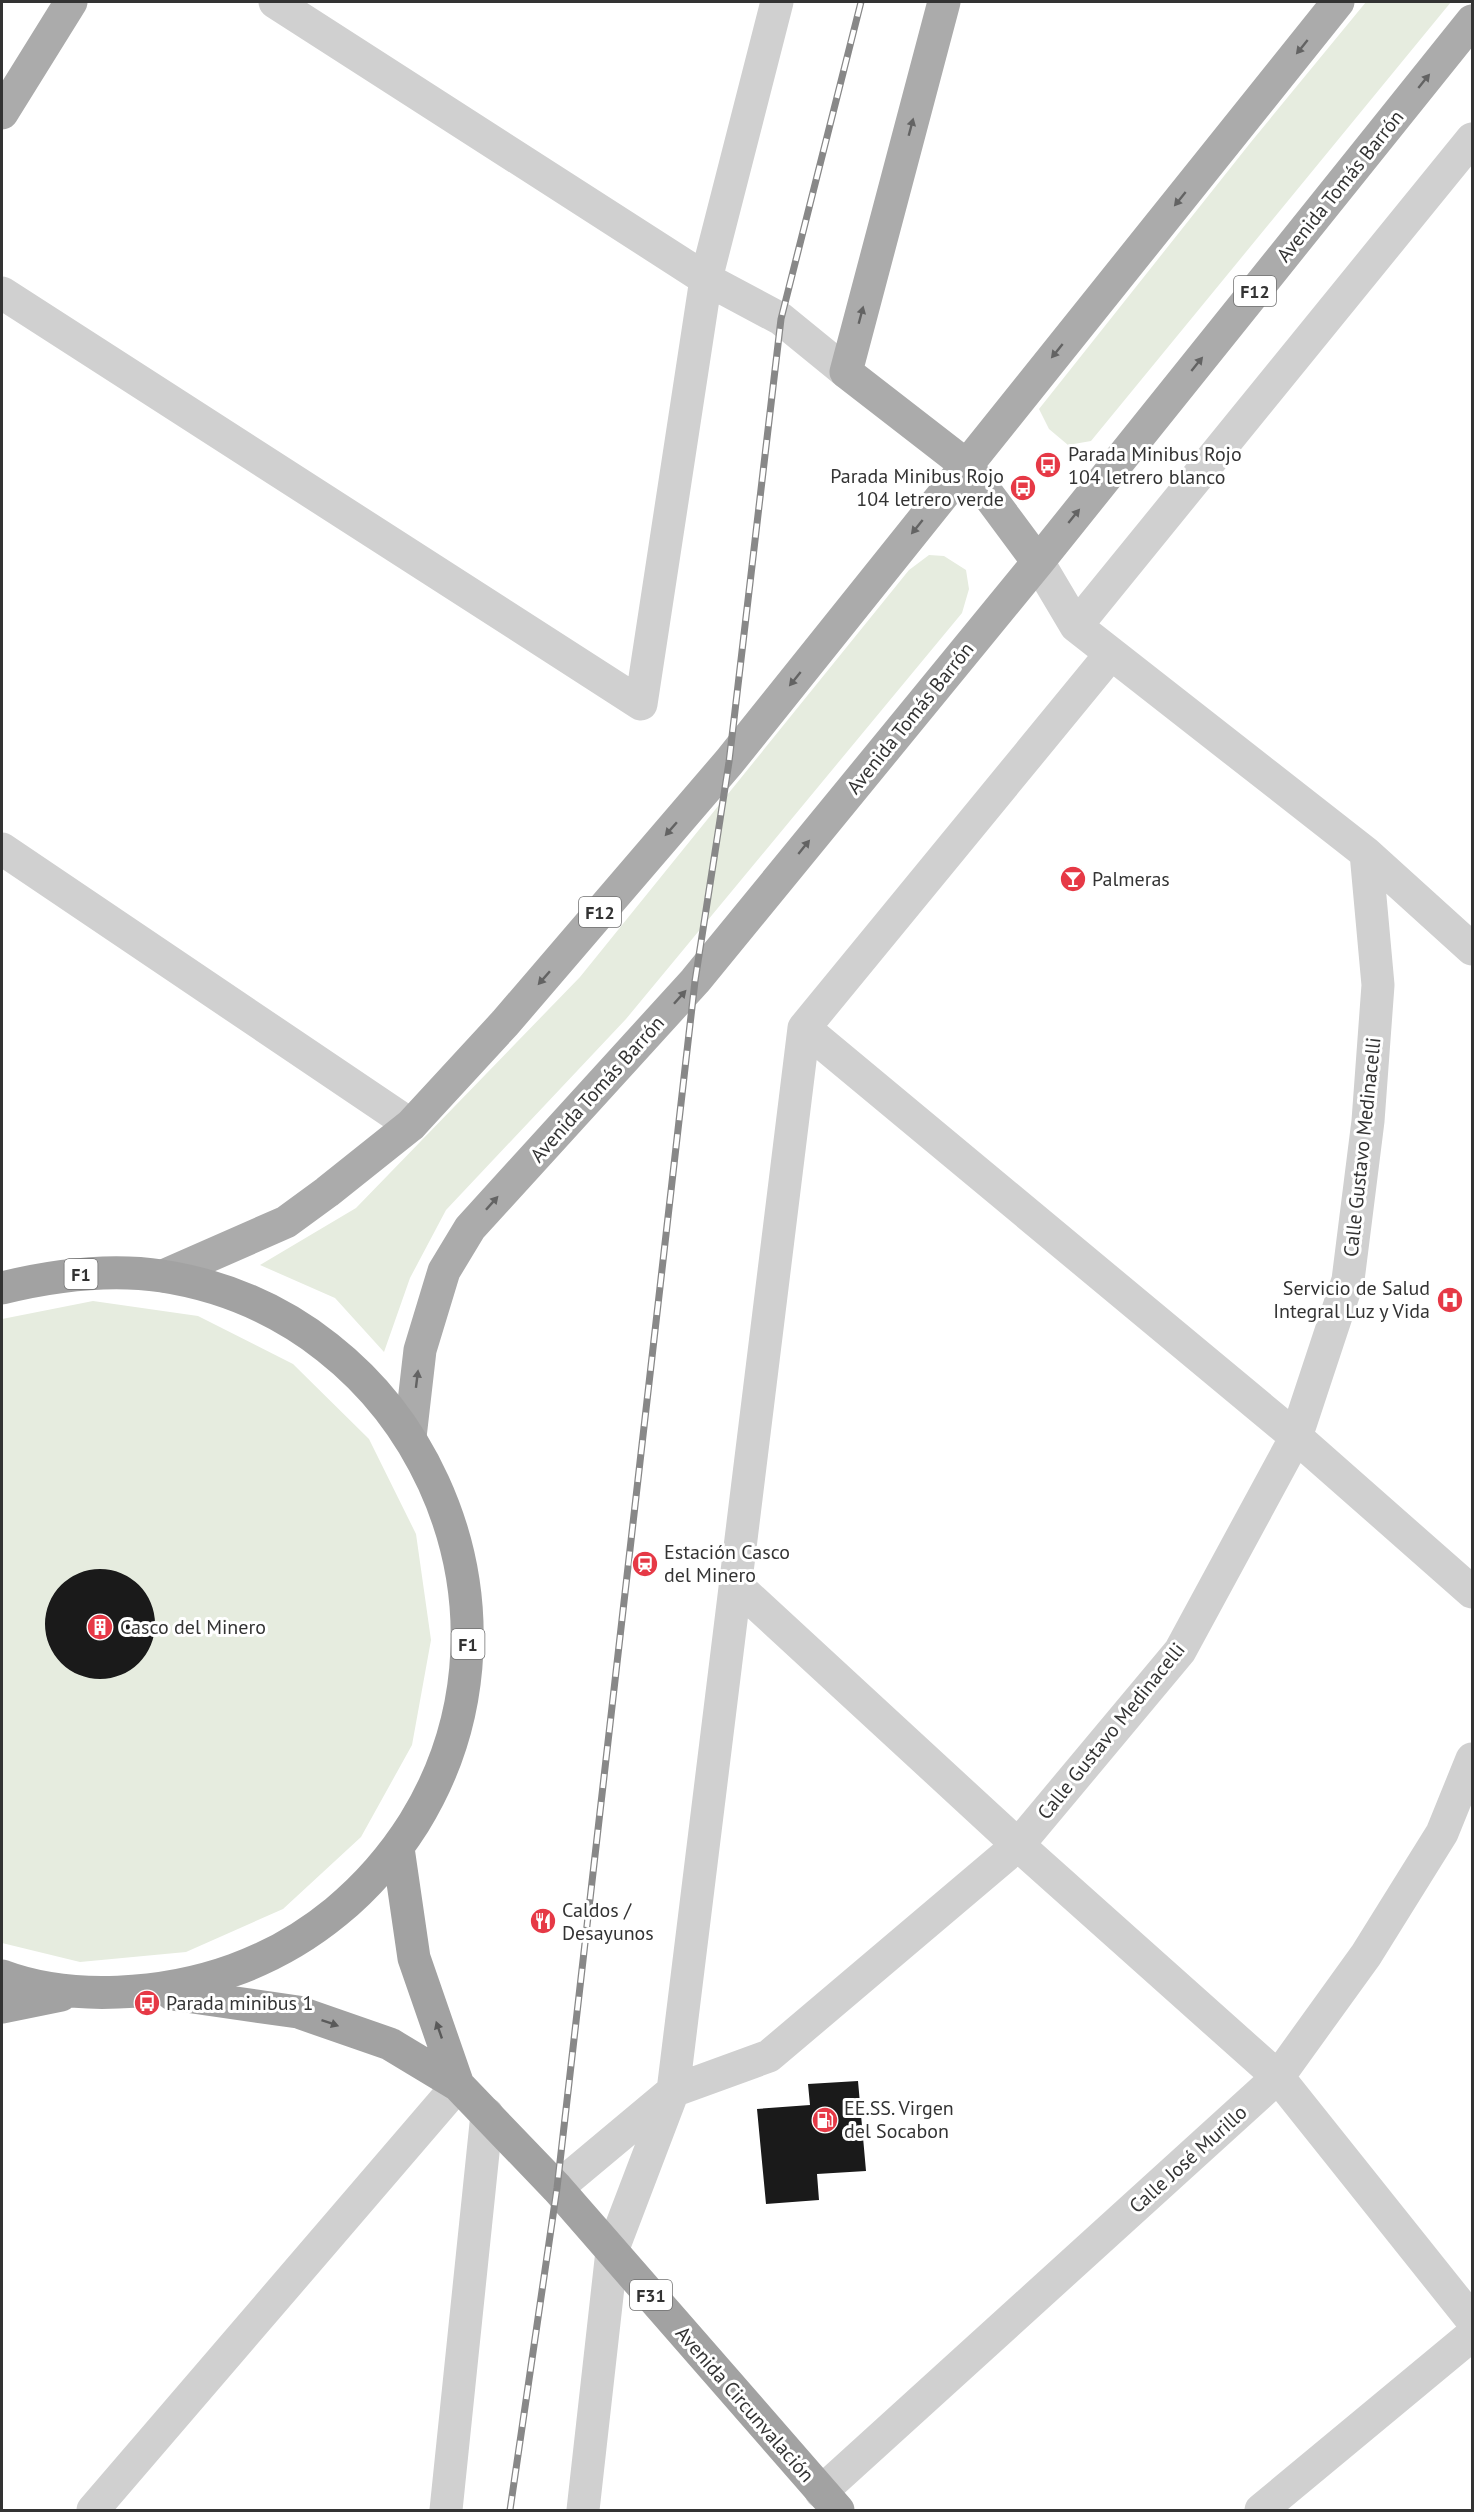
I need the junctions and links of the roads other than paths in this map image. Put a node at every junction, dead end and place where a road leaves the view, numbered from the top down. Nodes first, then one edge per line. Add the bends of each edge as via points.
1 (71, 2) edge
2 (275, 2) edge
3 (777, 2) edge
4 (944, 2) edge
5 (1338, 2) edge
6 (1473, 21) edge
7 (2, 113) edge
8 (1473, 139) edge
9 (706, 279) junction
10 (2, 293) edge
11 (846, 372) junction
12 (966, 465) junction
13 (1038, 562) junction
14 (1076, 627) junction
15 (1110, 655) junction
16 (2, 849) edge
17 (1366, 853) junction
18 (1473, 949) edge
19 (804, 1028) junction
20 (411, 1125) junction
21 (163, 1276) junction
22 (2, 1288) edge
23 (410, 1437) junction
24 (1296, 1437) junction
25 (737, 1586) junction
26 (1473, 1592) edge
27 (1473, 1759) edge
28 (1018, 1845) junction
29 (398, 1848) junction
30 (2, 1976) edge
31 (149, 1991) junction
32 (75, 1992) junction
33 (2, 2007) edge
34 (1278, 2077) junction
35 (458, 2085) junction
36 (673, 2091) junction
37 (486, 2114) junction
38 (556, 2188) junction
39 (612, 2251) junction
40 (1473, 2320) edge
41 (1473, 2335) edge
42 (829, 2501) edge
43 (93, 2511) edge
44 (446, 2511) edge
45 (583, 2511) edge
46 (1261, 2511) edge

1 - 7 main road
2 - 9 street
3 - 9 street
11 -> 4 main road
5 -> 12 main road, F12
13 -> 6 main road, Avenida Tomás Barrón / F12
8 - 14 street
9 - 10 street via 641,704
9 - 11 street via 781,319
11 - 12 main road
12 - 13 main road
12 -> 20 main road, F12 via 729,762 505,1023
13 - 14 street
23 -> 13 main road, Avenida Tomás Barrón / F12 via 420,1350 444,1271 470,1228 695,981
14 - 15 street
15 - 17 street
15 - 19 street
16 - 20 street
17 - 18 street
17 - 24 street, Calle Gustavo Medinacelli via 1378,984 1368,1122 1348,1280
19 - 24 street
19 - 25 street
20 - 21 main road, F12 via 286,1222
21 - 22 highway, F1 via 104,1272 46,1277
21 - 23 highway, F1 via 259,1306 303,1330 380,1397
23 - 29 highway, F1 via 436,1485 455,1537 466,1590 468,1645 463,1698 449,1752 427,1802
24 - 26 street
24 - 28 street, Calle Gustavo Medinacelli via 1180,1651
25 - 28 street
25 - 36 street
27 - 34 street, Calle José Murillo via 1442,1833 1366,1955
28 - 34 street
28 - 36 street, Calle Gustavo Medinacelli via 769,2056
29 - 31 highway, F1 via 360,1893 314,1930 252,1964 207,1980
35 -> 29 highway, Avenida Circunvalación / F31 via 414,1958
30 - 32 highway, F1
31 - 32 highway, F1
31 -> 35 highway, Avenida Circunvalación / F31 via 298,2012 390,2044
32 - 33 highway, F1
34 - 40 street
34 - 42 street, Calle José Murillo
35 - 37 highway, Avenida Circunvalación / F31
35 - 43 street
36 - 38 street, Calle Gustavo Medinacelli
36 - 39 street
37 - 38 highway, Avenida Circunvalación / F31
37 - 44 street
38 - 39 highway, Avenida Circunvalación / F31
39 - 42 highway, Avenida Circunvalación / F31
39 - 45 street
41 - 46 street

